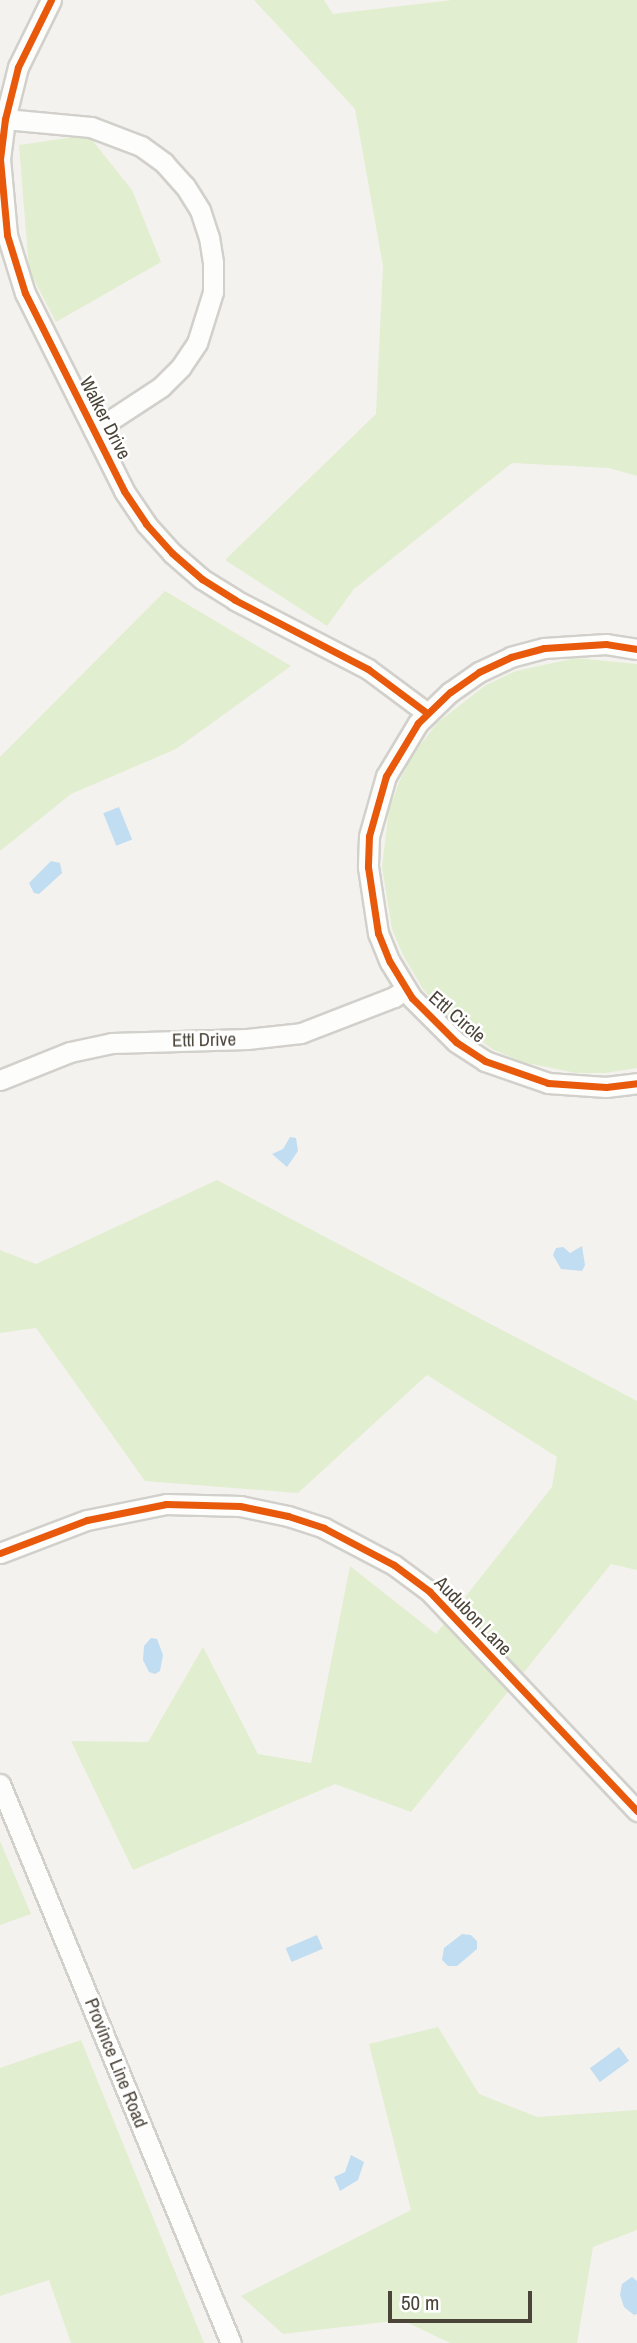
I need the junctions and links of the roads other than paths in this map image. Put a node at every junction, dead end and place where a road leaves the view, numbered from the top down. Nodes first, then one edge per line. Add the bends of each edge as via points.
1 (51, 0) edge
2 (5, 119) junction
3 (94, 430) junction
4 (637, 649) edge
5 (427, 713) junction
6 (406, 989) junction
7 (0, 1080) edge
8 (637, 1083) edge
9 (0, 1553) edge
10 (0, 1784) edge
11 (637, 1811) edge
12 (231, 2343) edge

1 - 2 street, Walker Drive via 18,67
2 - 3 street, Walker Drive via 1,197 17,272
2 - 3 street via 91,127 141,146 185,186 209,237 213,292 197,343 161,387
3 - 5 street, Walker Drive via 146,524 202,579 368,669
4 - 5 street, Ettl Circle via 575,644 511,657 479,672
5 - 6 street, Ettl Circle via 386,776 369,836 370,898 378,933
6 - 7 street, Ettl Drive via 394,998 301,1033 247,1040 112,1043 69,1052
6 - 8 street, Ettl Circle via 456,1042 517,1075 575,1087
9 - 11 street, Audubon Lane via 87,1520 166,1504 240,1506 324,1528 394,1565 429,1591
10 - 12 street, Province Line Road

